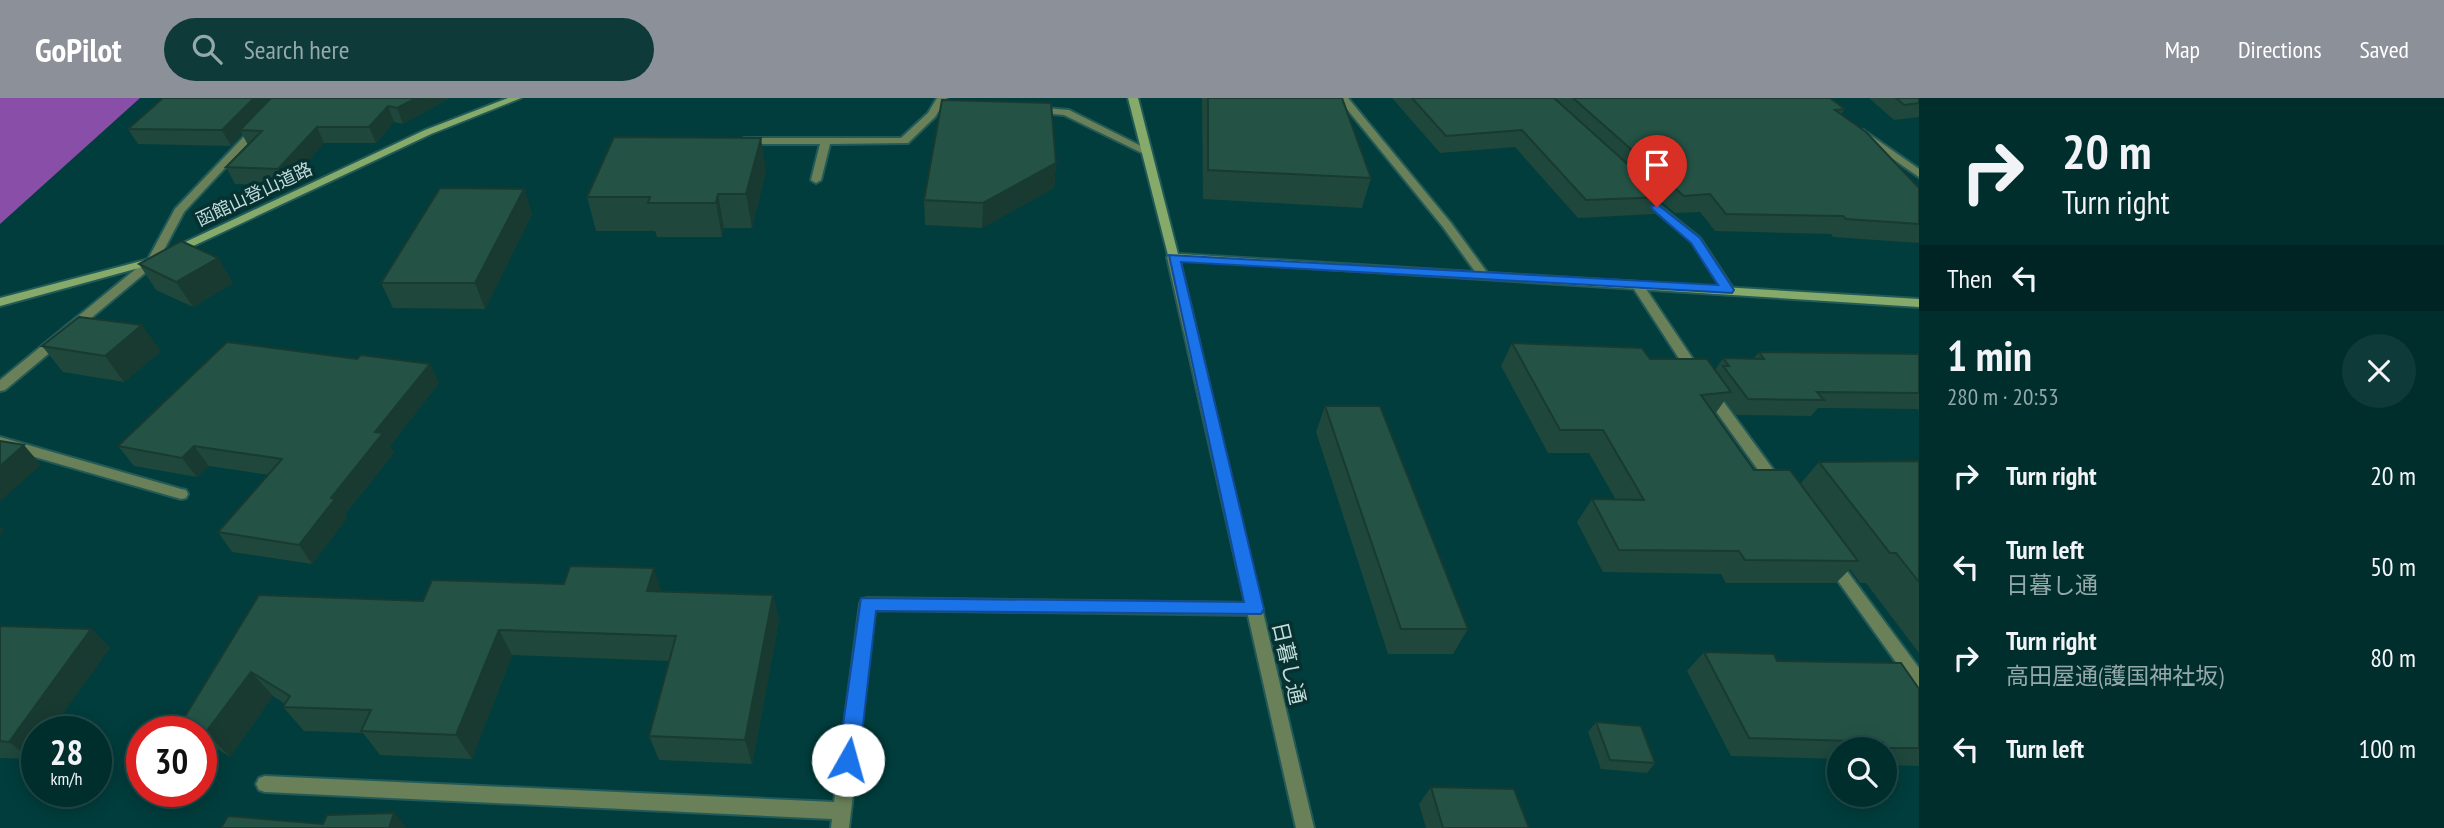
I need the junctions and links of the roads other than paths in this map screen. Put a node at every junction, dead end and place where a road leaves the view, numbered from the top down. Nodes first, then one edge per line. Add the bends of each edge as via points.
1 (516, 98) edge
2 (1133, 98) edge
3 (1343, 98) edge
4 (942, 101) edge
5 (955, 104) edge
6 (1024, 109) edge
7 (267, 117) edge
8 (1853, 127) edge
9 (734, 141) edge
10 (826, 141) junction
11 (1146, 151) junction
12 (1919, 174) edge
13 (816, 180) dead end
14 (1638, 191) edge
15 (1173, 257) junction
16 (153, 261) junction
17 (1483, 275) junction
18 (1638, 286) junction
19 (1728, 290) junction
20 (0, 302) edge
21 (1919, 303) edge
22 (0, 387) edge
23 (0, 442) edge
24 (181, 494) dead end
25 (1789, 502) edge
26 (1821, 547) edge
27 (1255, 609) junction
28 (1919, 681) edge
29 (265, 785) dead end
30 (841, 820) edge
31 (1305, 828) edge

1 - 16 main road, 函館山登山道路 via 428,132
2 - 11 main road, 日暮し通
3 - 17 street
4 - 5 street
4 - 10 street via 904,141
6 - 11 street via 1066,112
7 - 16 street via 179,212
8 - 12 street
9 - 10 street
10 - 13 street
11 - 15 main road, 日暮し通
14 - 19 street via 1696,240
15 - 17 main road
15 - 27 street, 日暮し通
16 - 20 main road, 函館山登山道路
16 - 22 street
17 - 18 main road
18 - 19 main road
18 - 25 street via 1670,338 1779,480
19 - 21 main road
23 - 24 street
26 - 28 street
27 - 30 street via 867,604
27 - 31 street, 日暮し通
29 - 30 street

